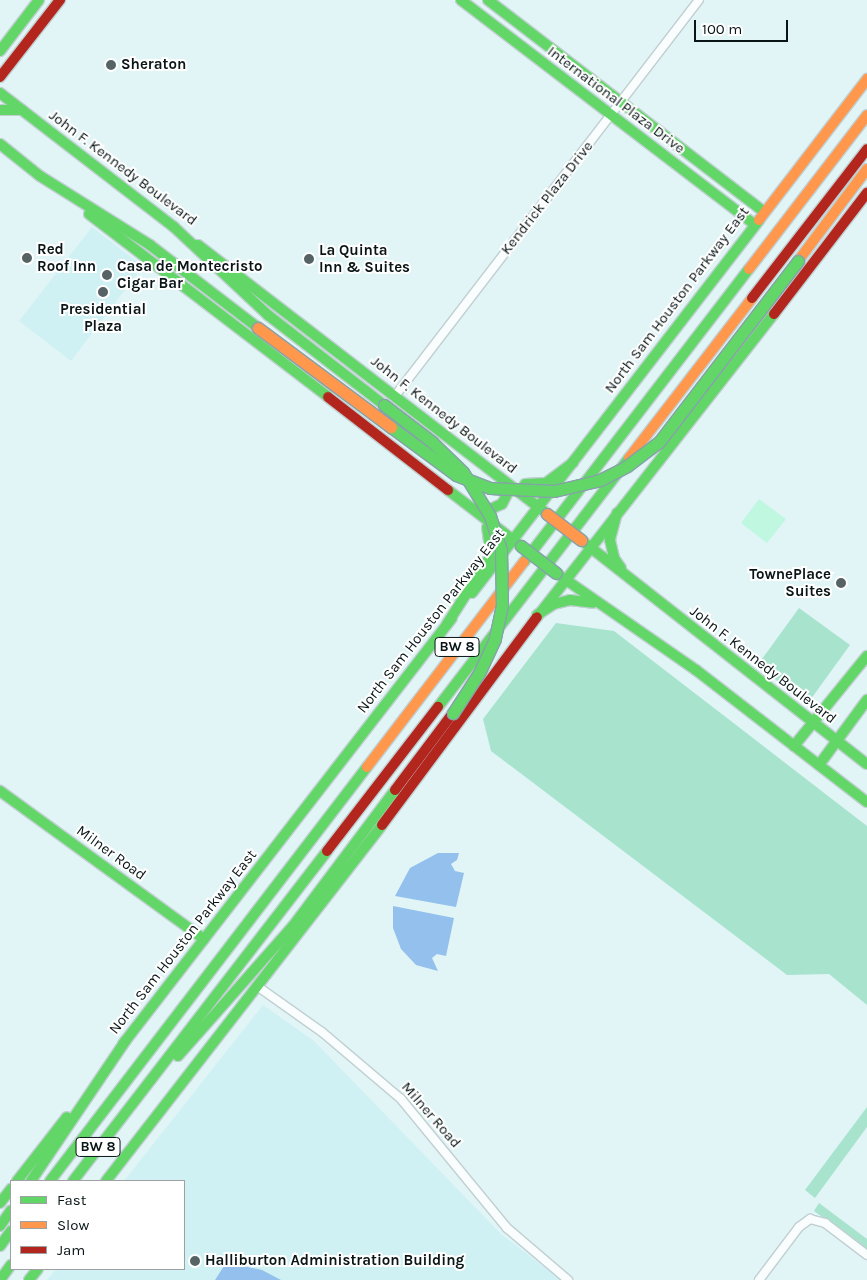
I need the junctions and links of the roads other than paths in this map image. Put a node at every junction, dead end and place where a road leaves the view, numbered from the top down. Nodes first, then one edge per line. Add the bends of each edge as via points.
1 (39, 0) edge
2 (60, 0) edge
3 (461, 0) edge
4 (488, 0) edge
5 (699, 0) edge
6 (527, 30) junction
7 (517, 43) junction
8 (0, 51) edge
9 (0, 77) edge
10 (867, 79) edge
11 (0, 92) edge
12 (621, 103) junction
13 (0, 110) edge
14 (23, 110) junction
15 (867, 115) edge
16 (611, 116) junction
17 (0, 144) edge
18 (867, 149) edge
19 (867, 169) edge
20 (40, 176) junction
21 (867, 193) edge
22 (763, 211) junction
23 (754, 224) junction
24 (174, 227) junction
25 (395, 396) junction
26 (573, 464) junction
27 (428, 474) junction
28 (503, 481) junction
29 (543, 511) junction
30 (478, 512) junction
31 (617, 513) junction
32 (517, 543) junction
33 (591, 548) junction
34 (626, 575) junction
35 (560, 576) junction
36 (598, 604) junction
37 (537, 615) junction
38 (447, 624) junction
39 (867, 656) edge
40 (867, 700) edge
41 (813, 723) junction
42 (837, 741) junction
43 (794, 746) junction
44 (867, 764) edge
45 (819, 765) junction
46 (0, 791) edge
47 (867, 802) edge
48 (204, 939) junction
49 (256, 986) junction
50 (126, 1040) junction
51 (124, 1113) junction
52 (18, 1180) edge
53 (31, 1180) edge
54 (51, 1180) edge
55 (74, 1180) edge
56 (107, 1180) edge
57 (10, 1190) edge
58 (0, 1203) edge
59 (10, 1211) edge
60 (0, 1226) edge
61 (10, 1233) edge
62 (0, 1246) edge
63 (867, 1256) edge
64 (10, 1266) edge
65 (37, 1270) edge
66 (0, 1280) edge
67 (29, 1280) edge
68 (568, 1280) edge
69 (759, 1280) edge

1 - 8 main road
2 - 9 main road
3 - 7 main road, International Plaza Drive
4 - 6 main road, International Plaza Drive
5 - 12 street, Kendrick Plaza Drive
6 - 7 main road
6 - 12 main road, International Plaza Drive
7 - 16 main road, International Plaza Drive
10 - 22 main road, North Sam Houston Parkway East
11 - 14 main road, John F. Kennedy Boulevard
12 - 16 street, Kendrick Plaza Drive
12 - 22 main road, International Plaza Drive
13 - 14 main road
14 - 24 main road, John F. Kennedy Boulevard
15 - 54 main road, BW 8
16 - 23 main road, International Plaza Drive
16 - 25 street, Kendrick Plaza Drive
17 - 20 main road
18 - 51 main road, BW 8
19 - 20 main road, bridge via 659,442 627,466 600,480 554,491 490,488 456,475 150,244
20 - 27 main road
21 - 31 main road
22 - 23 main road, North Sam Houston Parkway East
23 - 26 main road, North Sam Houston Parkway East
24 - 25 main road, John F. Kennedy Boulevard
24 - 51 main road, bridge via 209,264 268,315 432,442 463,472 490,516 500,550 502,598 495,639 481,670 453,713 293,926 208,1025
25 - 28 main road, John F. Kennedy Boulevard
26 - 28 main road via 546,483
26 - 29 main road, North Sam Houston Parkway East
27 - 28 main road via 447,483 486,511 495,509 506,497 508,492
27 - 30 main road
28 - 29 main road, John F. Kennedy Boulevard
29 - 32 main road, North Sam Houston Parkway East
29 - 33 main road, John F. Kennedy Boulevard, bridge
30 - 32 main road
30 - 38 main road via 490,534 492,556
31 - 33 main road
31 - 34 main road via 612,525 611,548
32 - 35 main road, bridge
32 - 38 main road, North Sam Houston Parkway East
33 - 34 main road, John F. Kennedy Boulevard
33 - 35 main road
34 - 41 main road, John F. Kennedy Boulevard
35 - 36 main road
35 - 37 main road
36 - 37 main road via 570,600 554,604
36 - 43 main road via 696,670
37 - 49 main road via 442,747
38 - 48 main road, North Sam Houston Parkway East
39 - 41 main road
40 - 42 main road
41 - 42 main road, John F. Kennedy Boulevard
41 - 43 main road
42 - 44 main road, John F. Kennedy Boulevard
42 - 45 main road
43 - 45 main road
45 - 47 main road
46 - 48 main road, Milner Road
48 - 50 main road, North Sam Houston Parkway East
49 - 56 main road
49 - 68 street, Milner Road via 322,1032 400,1100 501,1222
50 - 52 main road, North Sam Houston Parkway East
50 - 53 main road
51 - 55 main road, BW 8
57 - 58 main road
59 - 60 main road
61 - 62 main road
63 - 69 street via 825,1223 810,1219 799,1227
64 - 66 main road
65 - 67 main road

